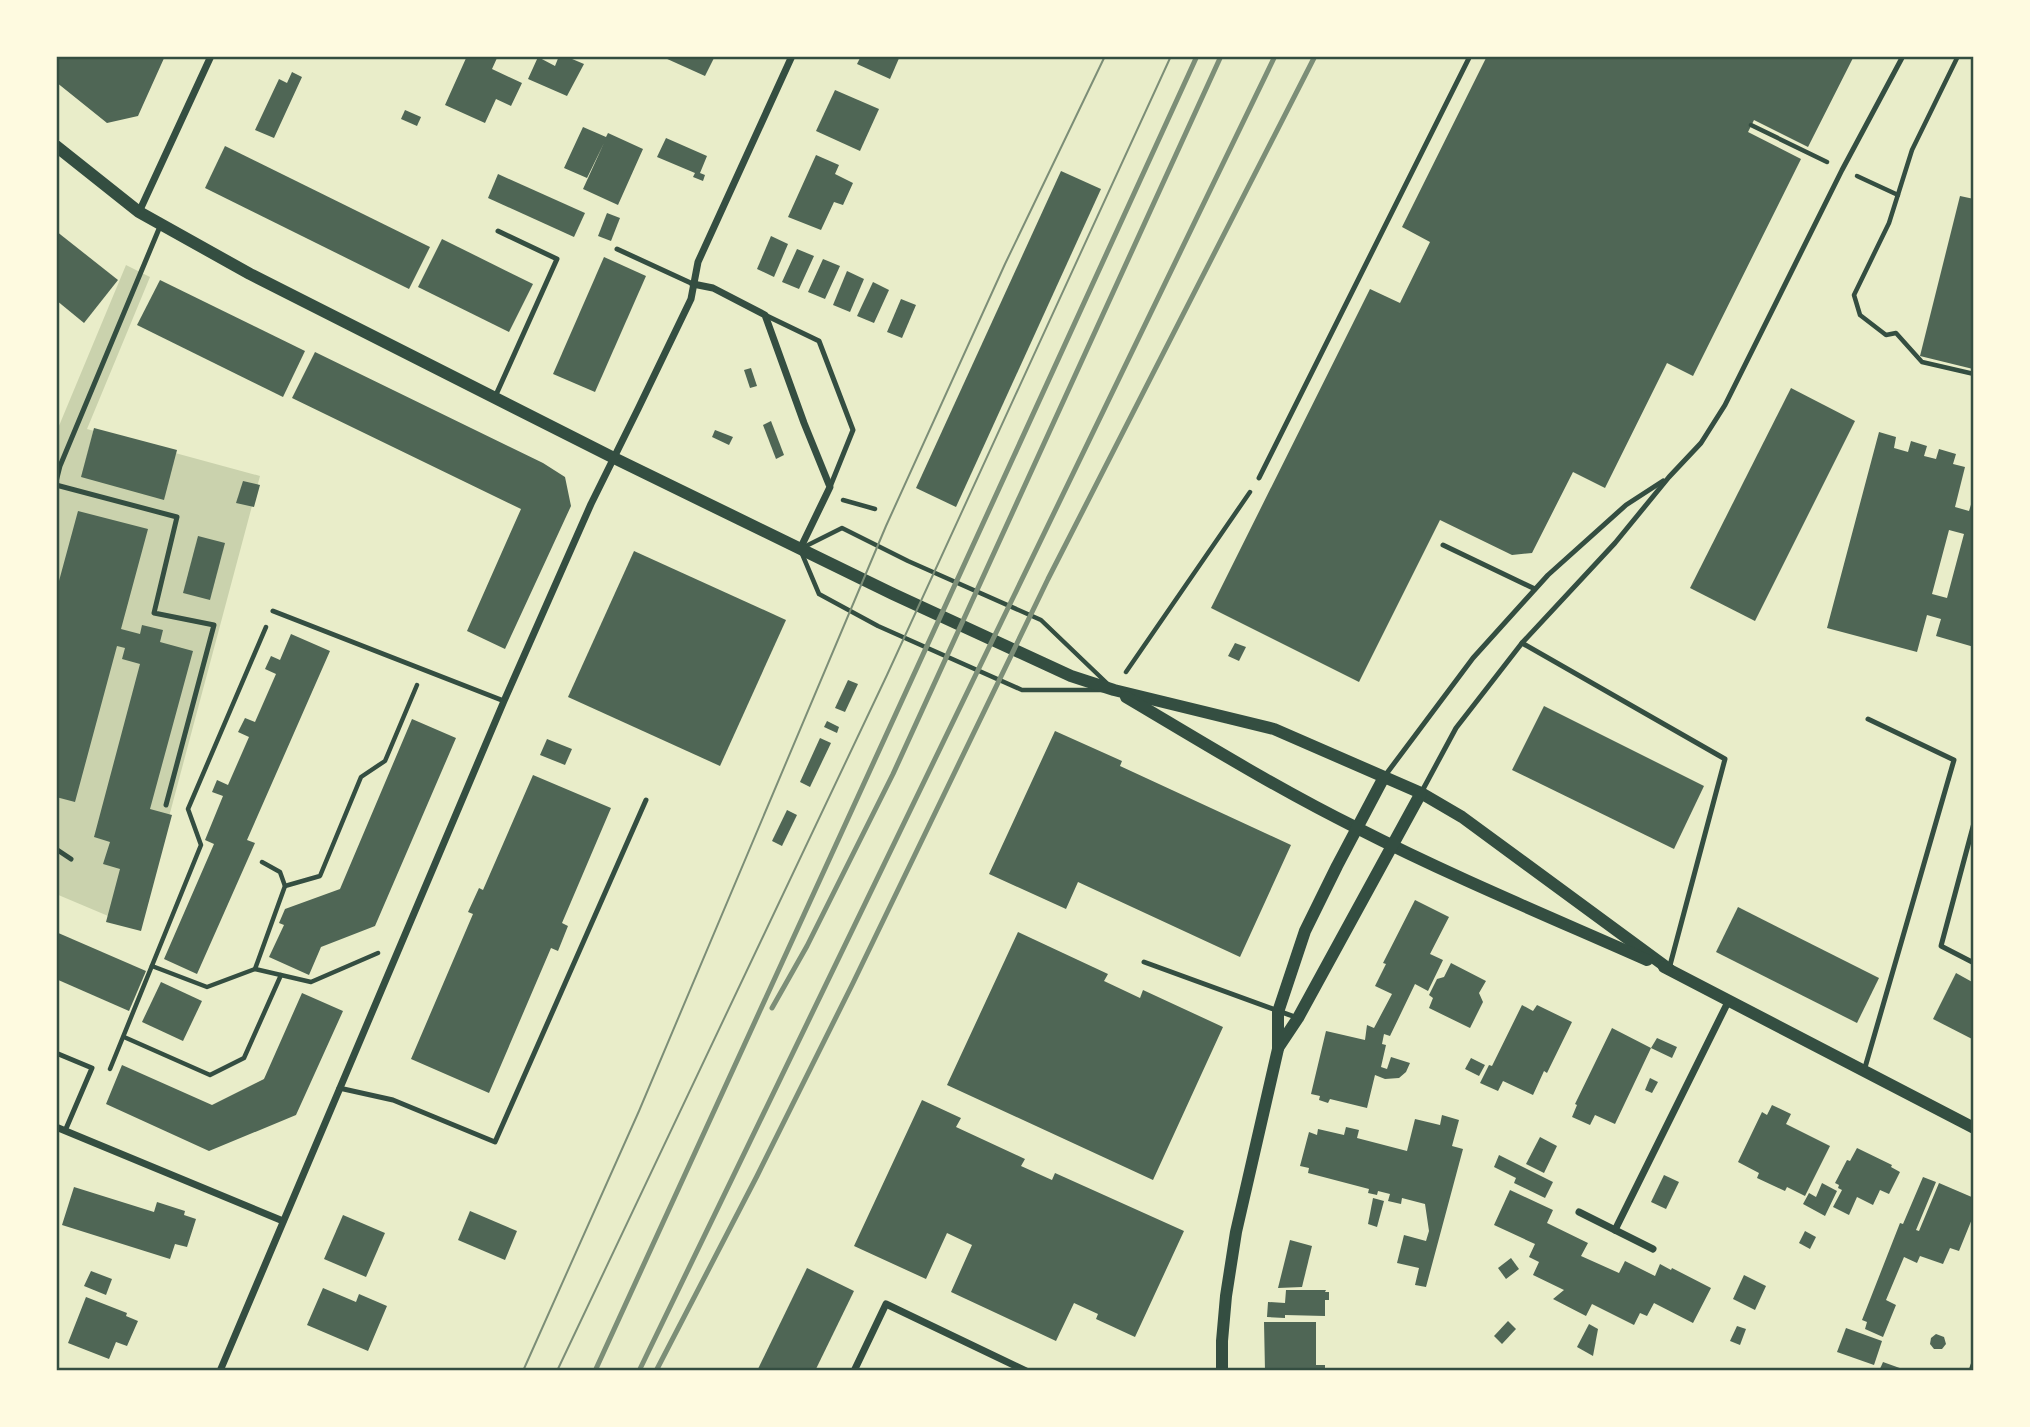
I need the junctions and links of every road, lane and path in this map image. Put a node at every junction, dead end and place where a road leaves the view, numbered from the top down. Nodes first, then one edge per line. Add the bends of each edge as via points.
1 (211, 56) edge
2 (792, 56) edge
3 (1470, 56) edge
4 (1903, 56) edge
5 (1958, 56) edge
6 (56, 146) edge
7 (139, 212) junction
8 (161, 224) junction
9 (498, 231) dead end
10 (617, 250) dead end
11 (693, 284) junction
12 (765, 315) junction
13 (1974, 374) edge
14 (495, 397) junction
15 (614, 458) junction
16 (1669, 477) junction
17 (1259, 478) joint
18 (56, 483) edge
19 (828, 491) junction
20 (875, 509) dead end
21 (1443, 545) dead end
22 (800, 549) junction
23 (1535, 589) junction
24 (272, 611) joint
25 (1522, 643) junction
26 (423, 670) junction
27 (1114, 690) junction
28 (504, 701) junction
29 (1868, 719) dead end
30 (1384, 776) junction
31 (1421, 793) junction
32 (646, 800) dead end
33 (166, 805) dead end
34 (1974, 823) edge
35 (1357, 828) junction
36 (1391, 846) junction
37 (56, 849) edge
38 (71, 859) dead end
39 (262, 862) dead end
40 (285, 886) junction
41 (401, 942) junction
42 (1144, 962) dead end
43 (1974, 962) edge
44 (152, 966) junction
45 (255, 969) junction
46 (1669, 969) junction
47 (281, 975) junction
48 (1728, 1000) junction
49 (1278, 1012) junction
50 (1298, 1018) junction
51 (123, 1037) junction
52 (1278, 1049) junction
53 (56, 1053) edge
54 (1864, 1071) junction
55 (108, 1075) dead end
56 (339, 1088) junction
57 (56, 1127) edge
58 (1974, 1128) edge
59 (65, 1131) junction
60 (1579, 1212) dead end
61 (282, 1221) junction
62 (1615, 1230) junction
63 (1653, 1248) dead end
64 (1974, 1365) edge
65 (220, 1371) edge
66 (854, 1371) edge
67 (1027, 1371) edge
68 (1222, 1371) edge
69 (1972, 1371) edge

1 - 7 street
2 - 11 street via 698,262
3 - 17 lane
4 - 16 lane via 1725,405 1701,443
5 - 13 path via 1912,150 1889,223 1854,295 1860,316 1886,335 1896,333 1922,362
6 - 7 street
7 - 8 street
8 - 14 street
8 - 18 lane
9 - 14 lane via 557,259
10 - 11 lane
11 - 12 street via 713,288
11 - 15 street via 691,299
12 - 19 street
12 - 19 lane via 819,341 853,429
14 - 15 street
15 - 22 street
15 - 28 street
16 - 23 lane via 1626,505
16 - 25 lane
17 - 27 path
18 - 33 lane via 177,517 154,612 214,625
19 - 20 path
19 - 22 street
21 - 23 lane
22 - 27 street via 1071,676
22 - 27 path via 819,594 878,626 1022,690
22 - 27 path via 842,528 1041,620
23 - 30 lane via 1473,658
24 - 26 lane
24 - 44 path via 188,809 201,845
25 - 31 lane via 1456,728
25 - 46 lane via 1726,759
26 - 28 lane
26 - 40 path via 385,761 361,777 320,876
27 - 30 street via 1274,729
27 - 35 street
28 - 41 street
29 - 54 lane via 1954,760
30 - 31 street
30 - 35 street
31 - 36 street
31 - 46 street via 1462,817
32 - 56 lane via 495,1142 393,1100
34 - 43 lane via 1941,946
35 - 36 street
35 - 49 street via 1306,931
36 - 46 street
36 - 50 street
37 - 38 lane
39 - 40 path via 280,872
40 - 45 path
41 - 47 path via 311,982
41 - 56 street
42 - 49 lane
44 - 45 path via 207,987
44 - 51 path
45 - 47 path
46 - 48 street
47 - 51 path via 244,1058 210,1075
48 - 54 street
48 - 62 street
49 - 50 lane
49 - 52 street
50 - 52 street
51 - 55 path
52 - 68 street via 1236,1232 1226,1296
53 - 59 lane via 92,1068
54 - 58 street
56 - 61 street
57 - 59 street
59 - 61 street
60 - 62 street
61 - 65 street
62 - 63 street
64 - 69 street
66 - 67 street via 886,1304

